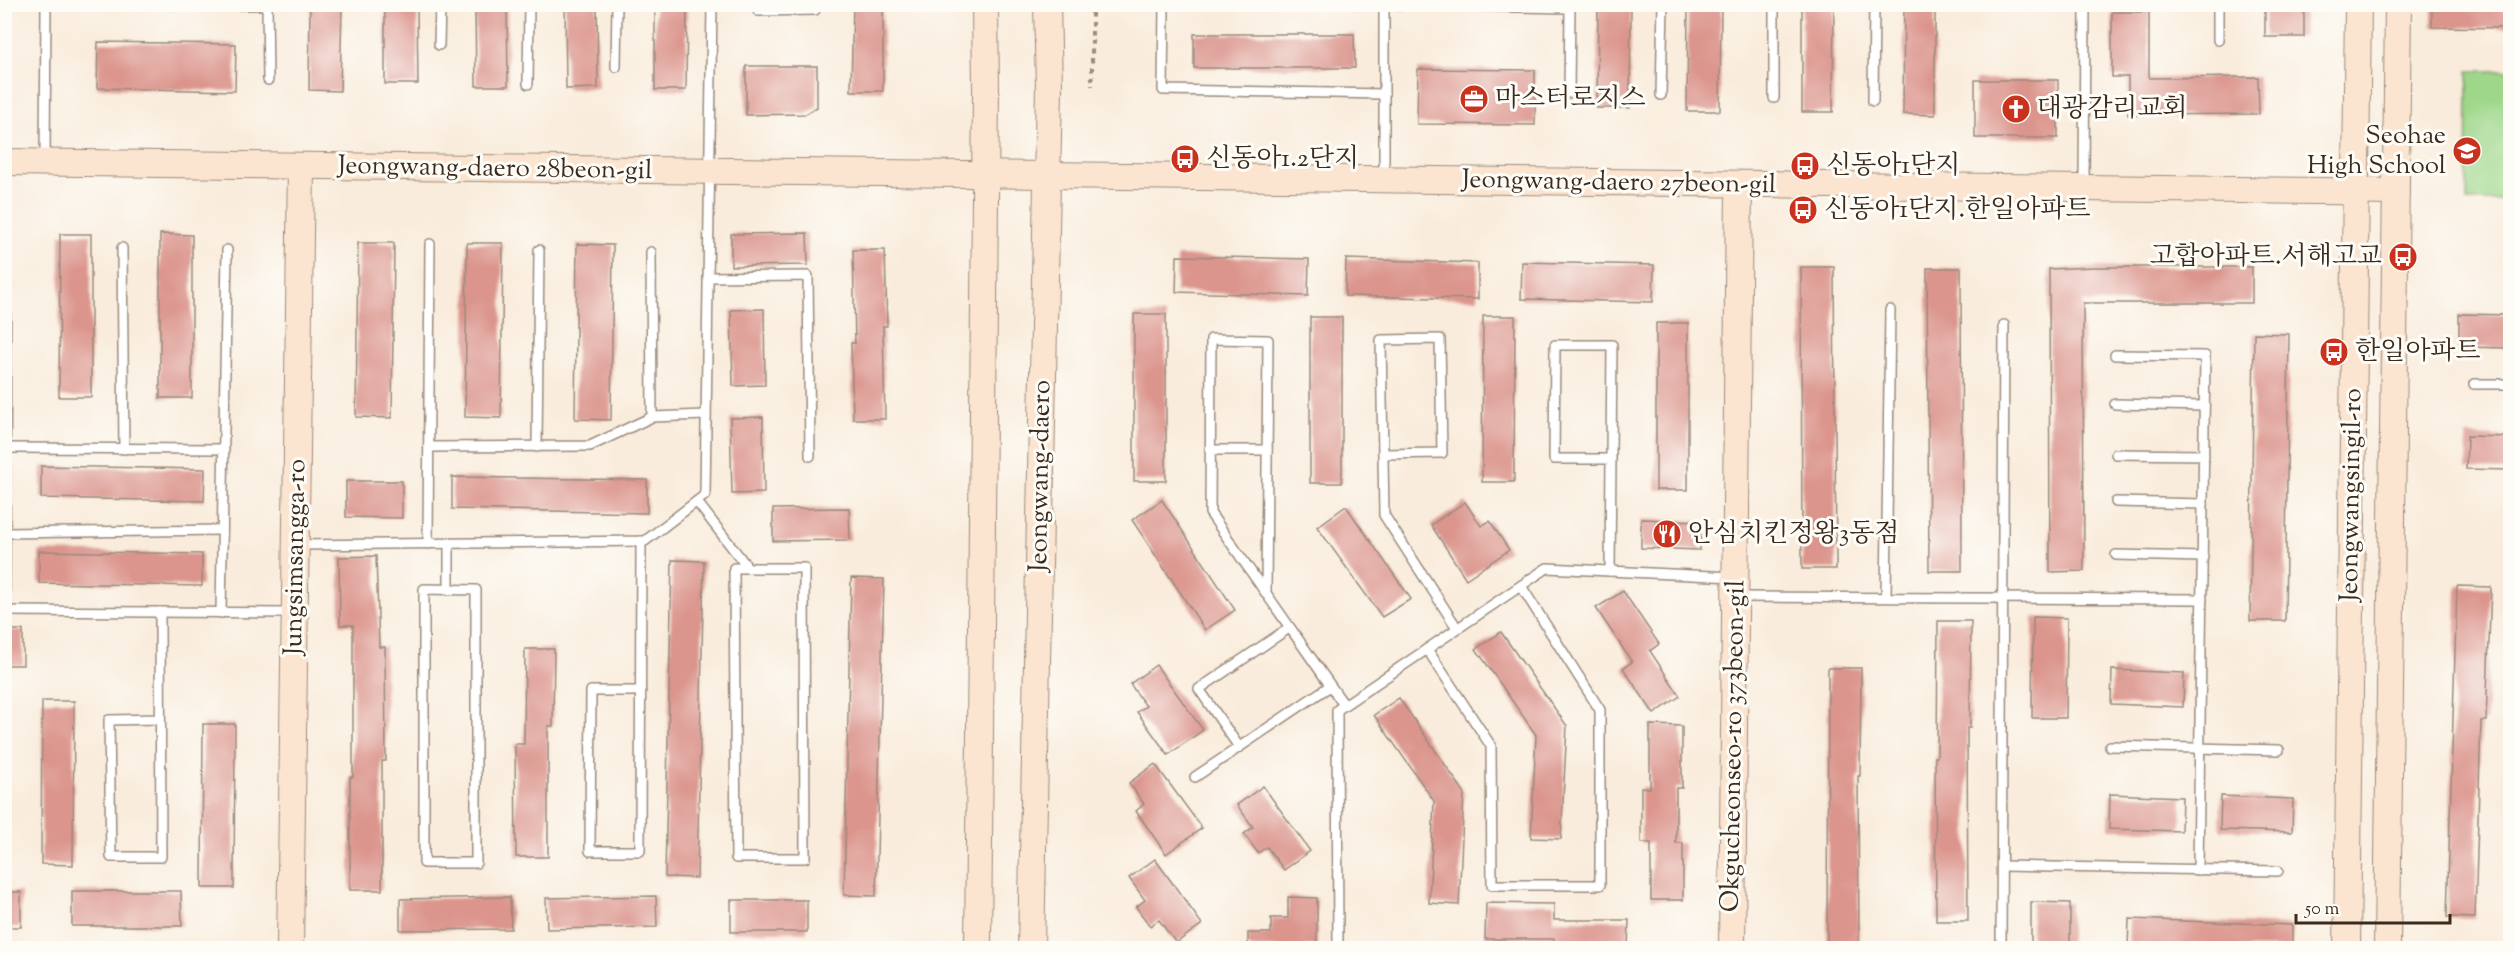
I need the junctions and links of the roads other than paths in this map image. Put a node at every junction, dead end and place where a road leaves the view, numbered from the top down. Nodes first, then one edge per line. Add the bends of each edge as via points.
1 (46, 4) edge
2 (154, 4) edge
3 (440, 4) edge
4 (529, 4) edge
5 (617, 4) edge
6 (712, 4) edge
7 (758, 4) edge
8 (815, 4) edge
9 (985, 4) edge
10 (1047, 4) edge
11 (1164, 4) edge
12 (1359, 4) edge
13 (1663, 4) edge
14 (1774, 4) edge
15 (1874, 4) edge
16 (2085, 4) edge
17 (2218, 4) edge
18 (2358, 4) edge
19 (2398, 4) edge
20 (267, 5) edge
21 (1384, 5) edge
22 (2218, 40) dead end
23 (439, 45) dead end
24 (616, 67) dead end
25 (268, 80) dead end
26 (528, 84) dead end
27 (1569, 93) dead end
28 (1384, 94) junction
29 (1661, 95) dead end
30 (1774, 98) dead end
31 (1873, 101) dead end
32 (5, 162) edge
33 (45, 163) junction
34 (301, 166) junction
35 (709, 171) junction
36 (985, 175) junction
37 (1047, 175) junction
38 (1384, 180) junction
39 (1739, 184) junction
40 (2084, 188) junction
41 (2356, 192) junction
42 (2396, 192) junction
43 (430, 244) dead end
44 (122, 248) dead end
45 (227, 250) dead end
46 (539, 250) dead end
47 (651, 252) dead end
48 (708, 278) junction
49 (1890, 310) dead end
50 (2004, 325) dead end
51 (2115, 355) dead end
52 (5, 376) edge
53 (2474, 384) dead end
54 (2511, 384) edge
55 (2115, 404) dead end
56 (2204, 406) junction
57 (706, 415) junction
58 (652, 417) junction
59 (429, 447) junction
60 (537, 447) junction
61 (6, 448) edge
62 (124, 449) junction
63 (224, 449) junction
64 (1210, 450) junction
65 (1267, 450) junction
66 (1383, 454) junction
67 (2116, 454) dead end
68 (2204, 455) junction
69 (810, 456) dead end
70 (1611, 459) junction
71 (697, 502) junction
72 (2116, 502) dead end
73 (2203, 504) junction
74 (222, 530) junction
75 (5, 533) edge
76 (640, 541) junction
77 (449, 543) junction
78 (428, 544) junction
79 (296, 545) junction
80 (2116, 555) dead end
81 (2203, 557) junction
82 (748, 568) junction
83 (1610, 571) junction
84 (1521, 586) junction
85 (1735, 587) junction
86 (449, 590) junction
87 (1266, 594) junction
88 (1886, 597) junction
89 (2004, 598) junction
90 (2202, 598) junction
91 (5, 611) edge
92 (160, 612) junction
93 (221, 613) junction
94 (295, 613) junction
95 (1289, 628) junction
96 (1457, 628) junction
97 (1427, 649) junction
98 (1330, 686) junction
99 (641, 691) junction
100 (1344, 705) junction
101 (160, 719) junction
102 (2110, 746) dead end
103 (1239, 747) junction
104 (2200, 748) junction
105 (2279, 750) dead end
106 (1195, 777) dead end
107 (2001, 866) junction
108 (2198, 870) junction
109 (2278, 871) dead end
110 (290, 948) edge
111 (978, 948) edge
112 (1031, 948) edge
113 (1338, 948) edge
114 (1732, 948) edge
115 (2001, 948) edge
116 (2347, 948) edge
117 (2387, 948) edge

1 - 33 lane
2 - 20 lane
3 - 23 lane
4 - 26 lane
5 - 24 lane
6 - 35 lane
7 - 8 lane via 758,11 815,10
9 - 36 street
10 - 37 street, Jeongwang-daero
11 - 28 lane via 1163,90
12 - 21 lane
13 - 29 lane
14 - 30 lane
15 - 31 lane
16 - 40 lane
17 - 22 lane
18 - 41 street, Jeongwangsingil-ro
19 - 42 street, Jeongwangsingil-ro
20 - 25 lane
21 - 27 lane via 1570,8
21 - 28 lane
28 - 38 lane
32 - 33 street, Jeongwang-daero 28beon-gil
32 - 52 lane
33 - 34 street, Jeongwang-daero 28beon-gil
34 - 35 street, Jeongwang-daero 28beon-gil
34 - 79 street, Jungsimsangga-ro
35 - 36 street, Jeongwang-daero 28beon-gil
35 - 48 lane
36 - 37 street, Jeongwang-daero 27beon-gil
36 - 111 street
37 - 38 street, Jeongwang-daero 27beon-gil
37 - 112 street, Jeongwang-daero
38 - 39 street, Jeongwang-daero 27beon-gil
39 - 40 street, Jeongwang-daero 27beon-gil
39 - 85 street, Okgucheonseo-ro 373beon-gil
40 - 41 street, Jeongwang-daero 27beon-gil
41 - 42 street, Jeongwang-daero 27beon-gil
41 - 116 street, Jeongwangsingil-ro
42 - 117 street, Jeongwangsingil-ro
43 - 59 lane
44 - 62 lane
45 - 63 lane
46 - 60 lane
47 - 58 lane
48 - 57 lane
48 - 69 lane via 808,276
49 - 88 lane
50 - 89 lane
51 - 56 lane via 2205,356
52 - 61 lane
53 - 54 lane
55 - 56 lane
56 - 68 lane
57 - 58 lane
57 - 71 lane via 705,495
58 - 60 lane via 590,447
59 - 60 lane
59 - 78 lane
61 - 62 lane
61 - 75 lane
62 - 63 lane
63 - 74 lane
64 - 65 lane
64 - 65 lane via 1211,339 1268,340
64 - 87 lane via 1210,513
65 - 87 lane
66 - 66 lane via 1381,340 1440,339 1442,453
66 - 96 lane via 1384,515
67 - 68 lane
68 - 73 lane
70 - 70 lane via 1612,345 1555,345 1554,459
70 - 83 lane
71 - 76 lane
71 - 82 lane
72 - 73 lane
73 - 81 lane
74 - 75 lane
74 - 93 lane
75 - 91 lane
76 - 77 lane
76 - 99 lane
77 - 78 lane
77 - 86 lane
78 - 79 lane
79 - 94 street, Jungsimsangga-ro
80 - 81 lane
81 - 90 lane
82 - 82 lane via 734,568 736,858 805,858 804,568
83 - 84 lane via 1547,568
83 - 85 lane
84 - 96 lane
84 - 97 lane via 1600,710 1600,885 1492,885 1491,746
85 - 88 lane
85 - 114 street, Okgucheonseo-ro 373beon-gil
86 - 86 lane via 424,590 424,863 476,863 476,590
87 - 95 lane
88 - 89 lane
89 - 90 lane
89 - 107 lane
90 - 104 lane
91 - 92 lane
92 - 93 lane
92 - 101 lane
93 - 94 lane
94 - 110 street, Jungsimsangga-ro
95 - 98 lane
95 - 103 lane via 1199,689
96 - 97 lane
97 - 100 lane
98 - 100 lane
98 - 103 lane
99 - 99 lane via 591,691 590,851 640,851
100 - 113 lane via 1336,710
101 - 101 lane via 161,857 111,857 109,720
102 - 104 lane
103 - 106 lane
104 - 105 lane
104 - 108 lane
107 - 108 lane
107 - 115 lane
108 - 109 lane

